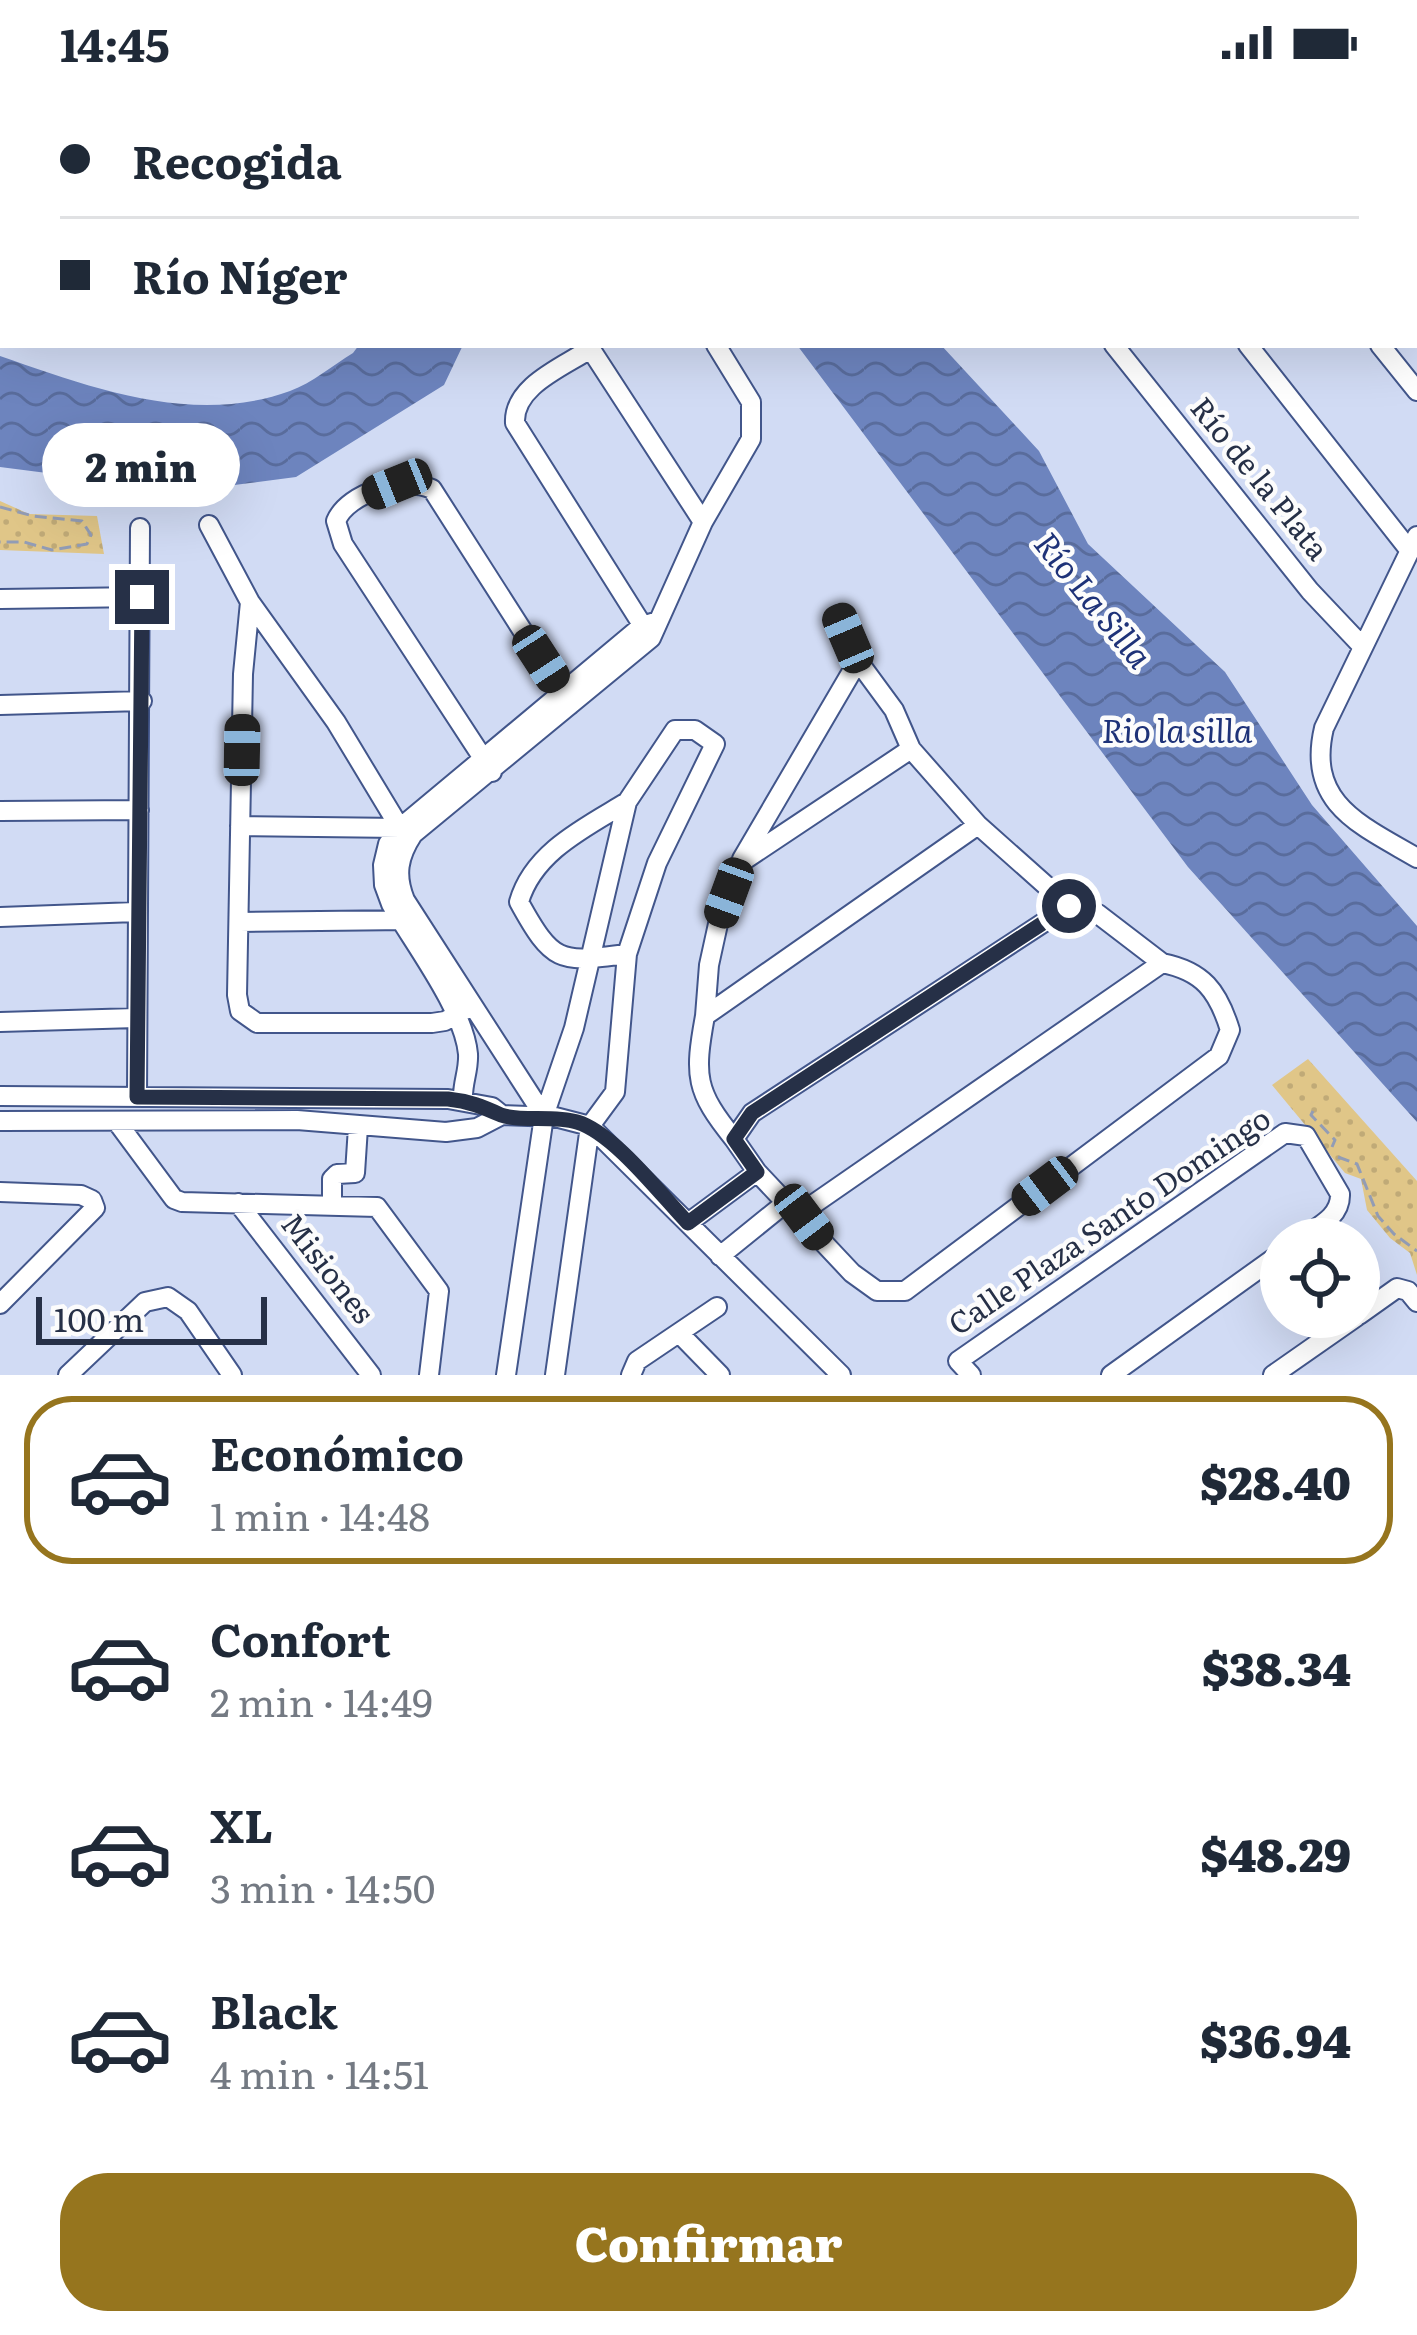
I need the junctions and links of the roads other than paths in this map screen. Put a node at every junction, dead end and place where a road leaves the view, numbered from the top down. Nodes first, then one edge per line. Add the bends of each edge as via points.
1 (588, 348) edge
2 (590, 348) edge
3 (718, 348) edge
4 (1116, 348) edge
5 (1250, 348) edge
6 (1382, 348) edge
7 (1417, 392) edge
8 (703, 522) junction
9 (209, 525) dead end
10 (140, 528) dead end
11 (1413, 543) edge
12 (142, 597) junction
13 (0, 599) edge
14 (250, 602) junction
15 (838, 615) dead end
16 (650, 629) junction
17 (1362, 646) junction
18 (858, 661) junction
19 (566, 699) junction
20 (142, 701) junction
21 (0, 705) edge
22 (911, 749) junction
23 (486, 765) junction
24 (627, 802) junction
25 (139, 810) junction
26 (0, 811) edge
27 (240, 826) junction
28 (978, 826) junction
29 (406, 831) junction
30 (1417, 858) edge
31 (740, 863) junction
32 (1069, 906) junction
33 (136, 912) junction
34 (0, 916) edge
35 (409, 920) junction
36 (240, 922) junction
37 (627, 954) junction
38 (588, 959) junction
39 (1162, 963) junction
40 (464, 1011) junction
41 (706, 1016) junction
42 (136, 1018) junction
43 (0, 1022) edge
44 (0, 1096) edge
45 (137, 1097) junction
46 (463, 1100) junction
47 (502, 1115) junction
48 (544, 1116) junction
49 (0, 1120) edge
50 (117, 1122) junction
51 (590, 1126) junction
52 (358, 1127) junction
53 (734, 1139) junction
54 (757, 1172) junction
55 (0, 1192) edge
56 (788, 1202) junction
57 (238, 1203) junction
58 (332, 1204) junction
59 (804, 1217) junction
60 (1329, 1218) edge
61 (688, 1223) junction
62 (720, 1256) junction
63 (1260, 1267) edge
64 (1410, 1295) edge
65 (1380, 1299) edge
66 (0, 1304) edge
67 (717, 1307) dead end
68 (679, 1333) junction
69 (1326, 1338) edge
70 (964, 1368) edge
71 (230, 1374) edge
72 (373, 1374) edge
73 (68, 1375) edge
74 (429, 1375) edge
75 (506, 1375) edge
76 (555, 1375) edge
77 (631, 1375) edge
78 (720, 1375) edge
79 (841, 1375) edge
80 (1112, 1375) edge
81 (1273, 1375) edge

1 - 16 street via 522,394 515,423
2 - 8 street
3 - 8 street via 752,402 751,439
4 - 17 street, Río de la Plata
5 - 11 street
6 - 7 street
8 - 16 street
9 - 14 street
10 - 12 street
11 - 17 street
12 - 13 street
12 - 20 street
14 - 27 street
14 - 29 street
15 - 18 street
16 - 19 street
17 - 30 street via 1318,751 1323,784 1364,828
18 - 22 street
18 - 31 street
19 - 23 street
19 - 23 street via 433,489 397,484 347,504 338,536
20 - 21 street
20 - 25 street
22 - 28 street
22 - 31 street
23 - 29 street
24 - 37 street via 676,730 695,730 715,744 657,863
24 - 38 street
24 - 38 street via 566,840 525,881 519,902 561,957
25 - 26 street
25 - 33 street
27 - 29 street
27 - 36 street
28 - 32 street
28 - 41 street
29 - 35 street via 388,844 383,866 384,885
31 - 41 street via 718,924
32 - 39 street via 1098,914
32 - 53 street via 752,1113
33 - 34 street
33 - 42 street
35 - 36 street
35 - 40 street
36 - 40 street via 238,1004 250,1021 432,1023
37 - 38 street
37 - 51 street via 616,1092
38 - 48 street
39 - 59 street
39 - 59 street via 1190,968 1221,1001 1230,1030 1220,1056 905,1291 877,1291 852,1273
40 - 46 street
40 - 48 street
41 - 53 street via 698,1073 705,1104
42 - 43 street
42 - 45 street
44 - 45 street
45 - 46 street
46 - 47 street
47 - 48 street
47 - 52 street via 463,1131
48 - 51 street
48 - 75 street
49 - 50 street
50 - 52 street
50 - 57 street via 174,1199
51 - 61 street
51 - 76 street
52 - 58 street via 355,1173 332,1179
53 - 54 street
54 - 56 street
54 - 61 street
55 - 66 street via 81,1195 95,1208
56 - 59 street
56 - 62 street
57 - 58 street
57 - 72 street, Misiones
58 - 74 street via 377,1207 439,1291
60 - 70 street, Calle Plaza Santo Domingo via 1340,1194 1306,1136 1285,1133
61 - 62 street
62 - 79 street
63 - 80 street
64 - 65 street via 1396,1288
67 - 68 street
68 - 77 street via 637,1361
68 - 78 street
69 - 81 street
71 - 73 street via 188,1311 168,1297 145,1302

